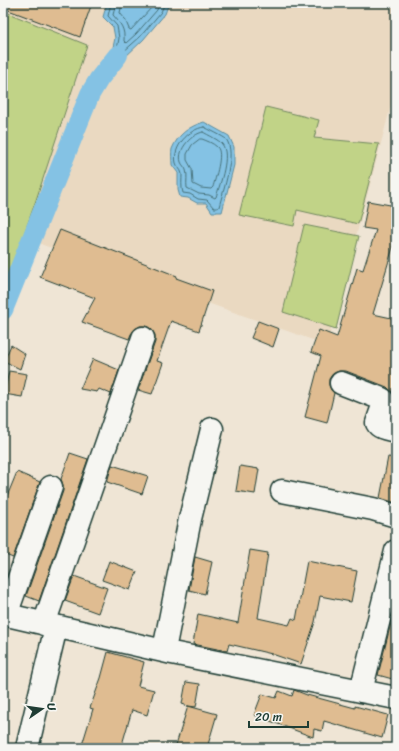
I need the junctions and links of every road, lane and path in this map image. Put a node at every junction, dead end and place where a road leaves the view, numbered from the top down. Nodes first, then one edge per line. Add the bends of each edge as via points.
1 (143, 338) dead end
2 (341, 383) dead end
3 (212, 429) dead end
4 (396, 431) edge
5 (51, 487) dead end
6 (282, 491) dead end
7 (396, 516) edge
8 (396, 551) edge
9 (5, 614) edge
10 (50, 625) junction
11 (164, 650) junction
12 (361, 691) junction
13 (396, 698) edge
14 (27, 748) edge

1 - 10 street
2 - 4 street via 382,399 384,402 377,423 382,428
3 - 11 street via 190,519
5 - 9 street
6 - 7 street
8 - 12 street
9 - 10 street
10 - 11 street
10 - 14 street
11 - 12 street
12 - 13 street

